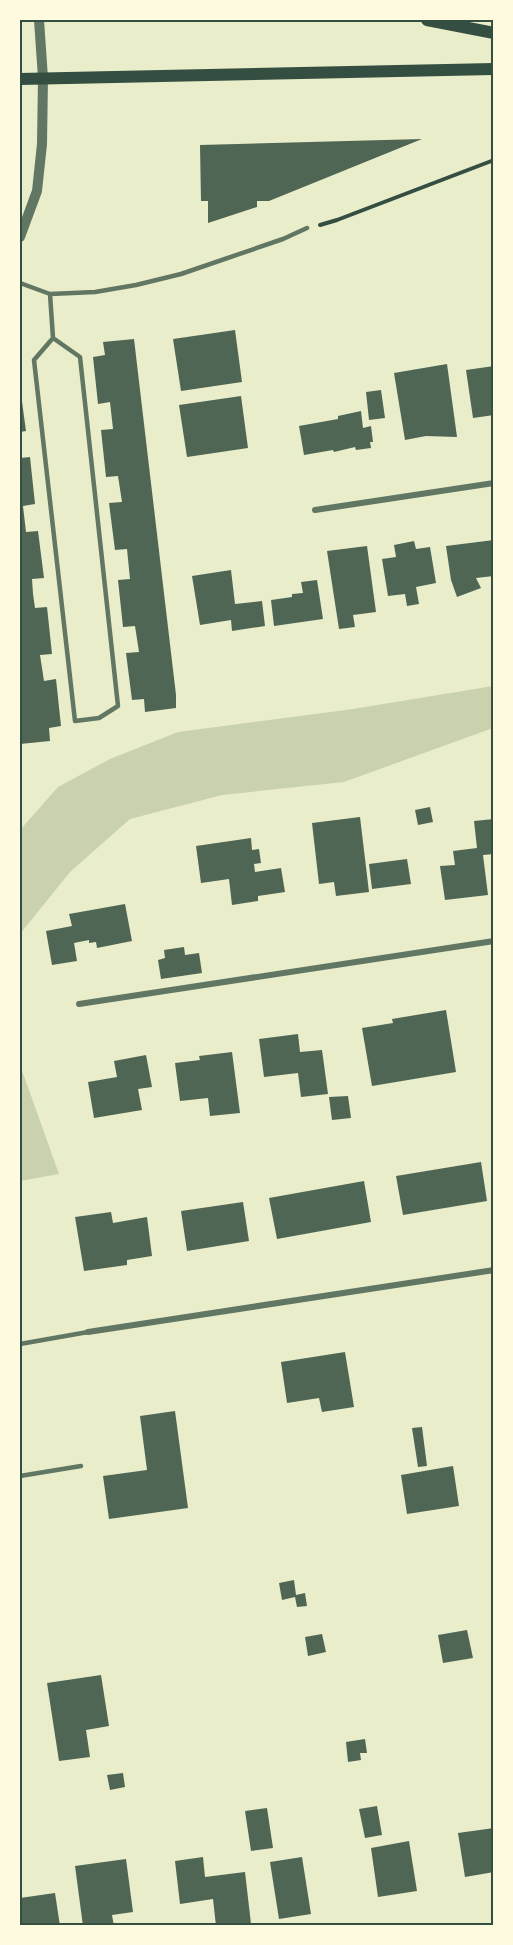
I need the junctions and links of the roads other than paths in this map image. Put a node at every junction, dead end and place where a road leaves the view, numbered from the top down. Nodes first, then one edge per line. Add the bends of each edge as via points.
1 (39, 20) edge
2 (427, 20) edge
3 (494, 33) edge
4 (494, 69) edge
5 (43, 78) junction
6 (20, 80) edge
7 (307, 228) road end
8 (20, 237) edge
9 (20, 283) edge
10 (50, 294) junction
11 (53, 338) junction
12 (494, 483) edge
13 (315, 510) dead end
14 (494, 941) edge
15 (79, 1004) dead end
16 (494, 1270) edge
17 (88, 1332) joint
18 (20, 1344) edge
19 (81, 1466) dead end
20 (20, 1476) edge

1 - 5 street
2 - 3 main road
4 - 5 main road
5 - 6 main road
5 - 8 street via 37,191
7 - 10 lane via 181,274 95,292
9 - 10 lane
10 - 11 lane
11 - 11 lane via 34,360 75,721 99,718 118,706 80,357
12 - 13 street
14 - 15 street
16 - 17 street
17 - 18 lane
19 - 20 lane

